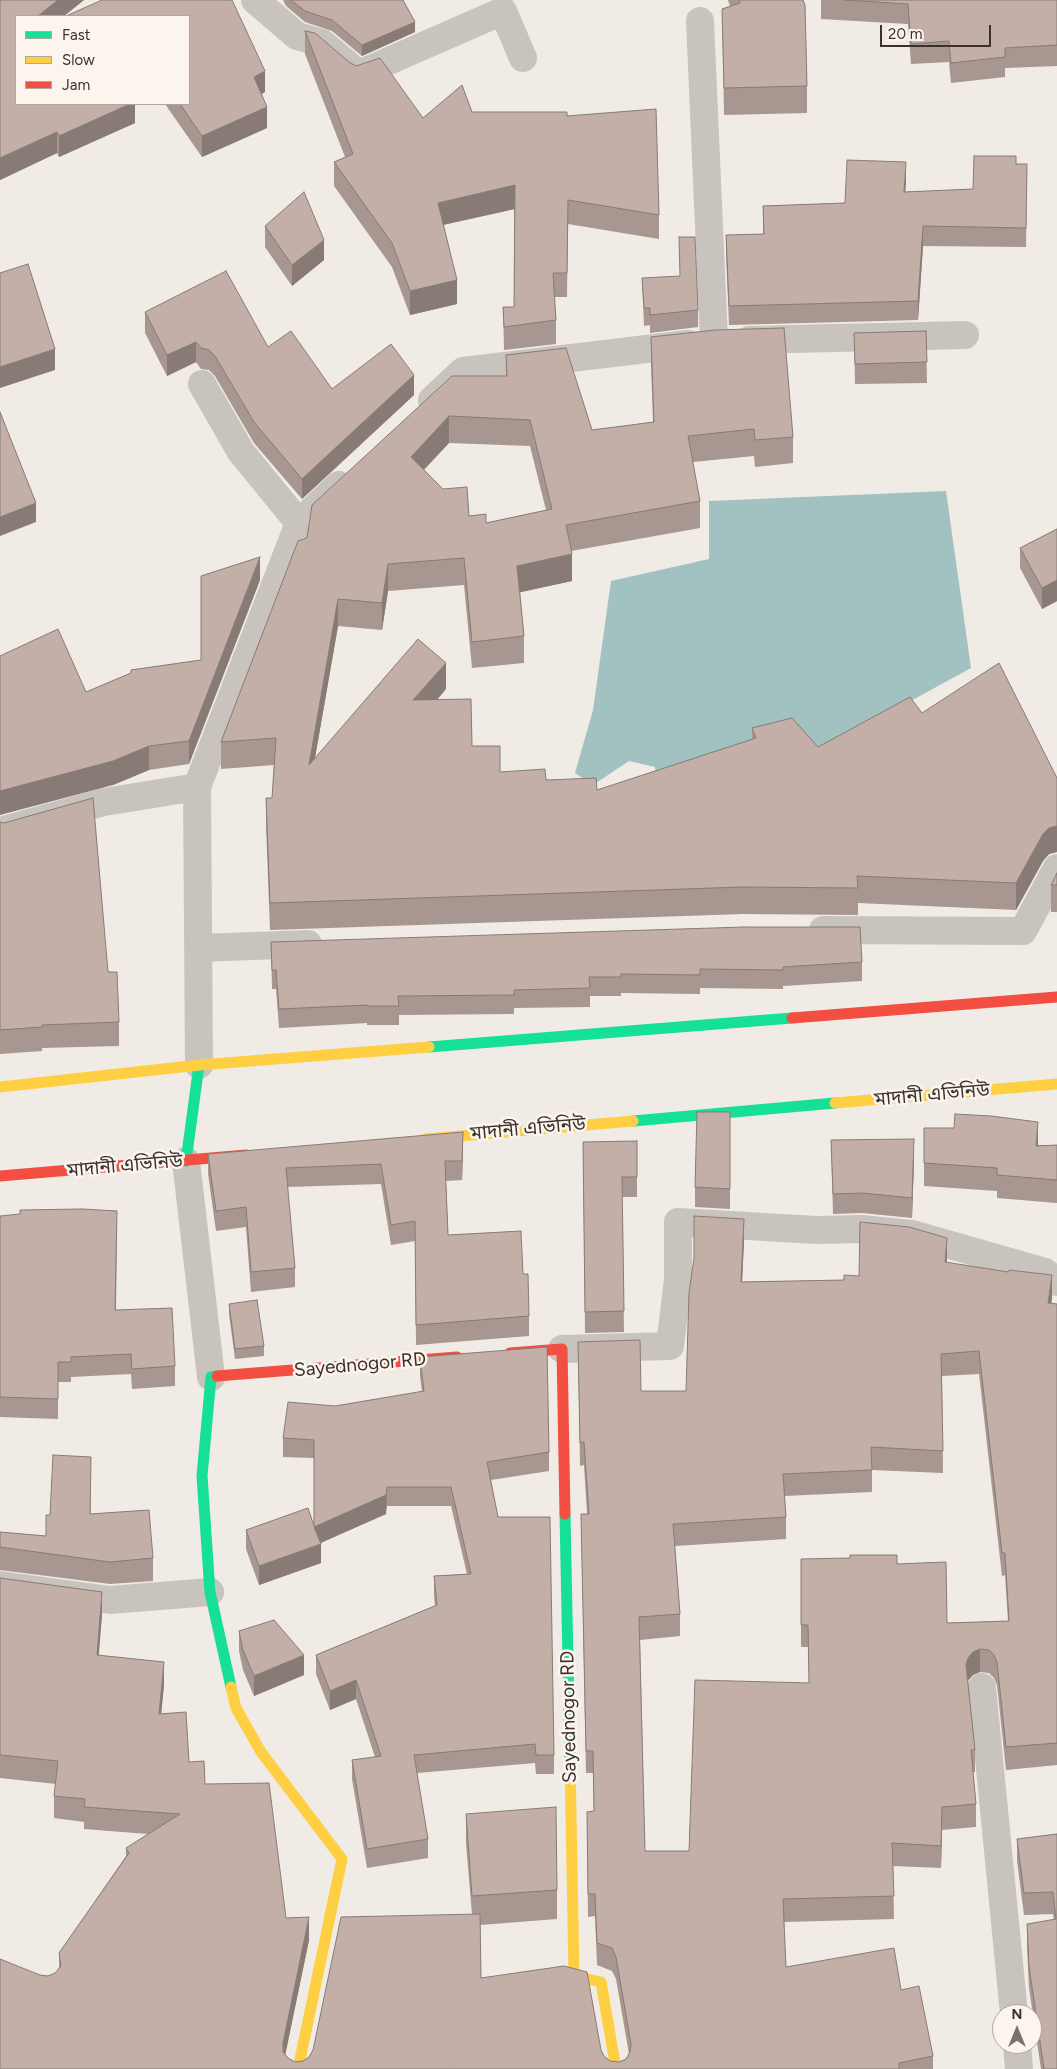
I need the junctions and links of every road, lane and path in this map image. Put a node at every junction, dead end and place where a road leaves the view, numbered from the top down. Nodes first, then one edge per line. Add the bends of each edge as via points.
1 (255, 0) edge
2 (700, 21) dead end
3 (523, 58) dead end
4 (965, 335) dead end
5 (714, 341) junction
6 (202, 384) dead end
7 (413, 418) edge
8 (356, 470) edge
9 (299, 523) junction
10 (198, 787) junction
11 (0, 831) edge
12 (1057, 868) edge
13 (794, 930) edge
14 (328, 944) edge
15 (200, 948) junction
16 (1057, 997) edge
17 (199, 1065) junction
18 (1057, 1084) edge
19 (0, 1087) edge
20 (417, 1139) edge
21 (259, 1154) edge
22 (186, 1161) junction
23 (0, 1176) edge
24 (1057, 1282) edge
25 (562, 1349) junction
26 (494, 1354) edge
27 (464, 1357) edge
28 (211, 1377) junction
29 (0, 1585) edge
30 (210, 1592) junction
31 (982, 1687) dead end
32 (1013, 2004) edge
33 (1018, 2054) edge
34 (298, 2069) edge
35 (616, 2069) edge
36 (1019, 2069) edge

1 - 3 street via 297,36 322,43 359,74 502,11
2 - 5 street
4 - 5 street
5 - 7 street via 463,371
6 - 9 street via 241,452
8 - 9 street
9 - 10 street
10 - 11 street via 104,802
10 - 15 street
12 - 13 street via 1023,931
14 - 15 street
15 - 17 street
16 - 17 main road
17 - 19 main road
17 - 22 main road
18 - 20 main road, মাদানী এভিনিউ
21 - 22 main road, মাদানী এভিনিউ
22 - 23 main road, মাদানী এভিনিউ
22 - 28 street
24 - 25 street via 1045,1272 912,1234 678,1222 678,1280 670,1346
25 - 26 main road
25 - 35 main road, Sayednogor RD via 574,1976 601,1982
27 - 28 main road, Sayednogor RD
28 - 30 main road via 202,1476
29 - 30 street via 110,1600
30 - 34 main road via 236,1708 261,1752 342,1859
31 - 32 street
33 - 36 street

